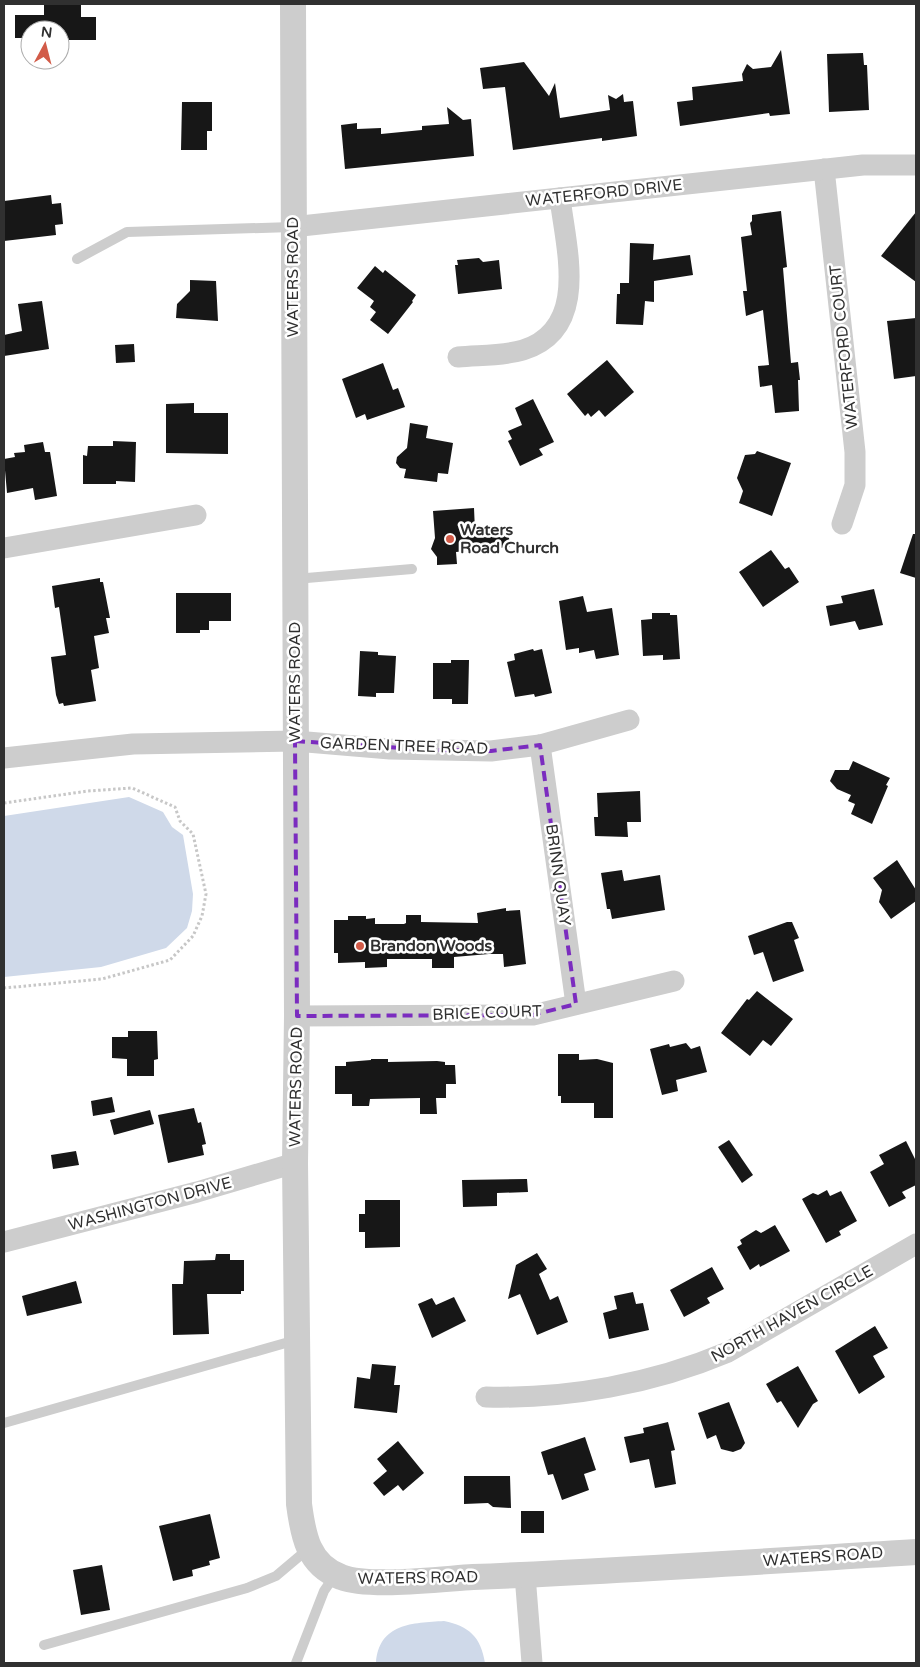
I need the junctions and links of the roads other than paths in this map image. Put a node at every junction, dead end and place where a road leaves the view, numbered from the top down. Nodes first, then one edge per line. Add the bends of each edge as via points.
1 (293, 4) edge
2 (916, 165) edge
3 (824, 169) junction
4 (560, 198) junction
5 (292, 227) junction
6 (77, 259) dead end
7 (458, 358) dead end
8 (196, 515) dead end
9 (842, 524) dead end
10 (4, 548) edge
11 (4, 563) edge
12 (412, 569) dead end
13 (294, 579) junction
14 (629, 720) dead end
15 (295, 741) junction
16 (540, 744) junction
17 (4, 758) edge
18 (674, 981) dead end
19 (576, 1004) junction
20 (297, 1016) junction
21 (295, 1163) junction
22 (4, 1242) edge
23 (916, 1244) edge
24 (297, 1340) junction
25 (486, 1397) dead end
26 (4, 1423) edge
27 (308, 1549) junction
28 (916, 1552) edge
29 (335, 1574) junction
30 (525, 1575) junction
31 (44, 1645) dead end
32 (296, 1663) edge
33 (532, 1663) edge

1 - 5 street, WATERS ROAD
2 - 3 street, WATERFORD DRIVE
3 - 4 street, WATERFORD DRIVE
3 - 9 street, WATERFORD COURT via 855,452 855,485
4 - 5 street, WATERFORD DRIVE
4 - 7 street via 570,284 566,309 560,321 540,342 526,349
5 - 6 lane via 127,232
5 - 13 street, WATERS ROAD
8 - 10 street
10 - 11 street
12 - 13 lane
13 - 15 street, WATERS ROAD
14 - 16 street, GARDEN TREE ROAD
15 - 16 street, GARDEN TREE ROAD via 390,749 491,751
15 - 17 street, GARDEN TREE ROAD via 133,744
15 - 20 street, WATERS ROAD
16 - 19 street, BRINN QUAY
18 - 19 street, BRICE COURT
19 - 20 street, BRICE COURT via 533,1015
20 - 21 street, WATERS ROAD
21 - 22 street, WASHINGTON DRIVE
21 - 24 street, WATERS ROAD
23 - 25 street, NORTH HAVEN CIRCLE via 704,1362 609,1388 508,1398
24 - 26 lane
24 - 27 street, WATERS ROAD via 299,1504
27 - 29 street, WATERS ROAD via 324,1568
27 - 31 lane via 276,1576 247,1588
28 - 30 street, WATERS ROAD
29 - 30 street, WATERS ROAD via 373,1582
29 - 32 lane via 324,1590
30 - 33 street

